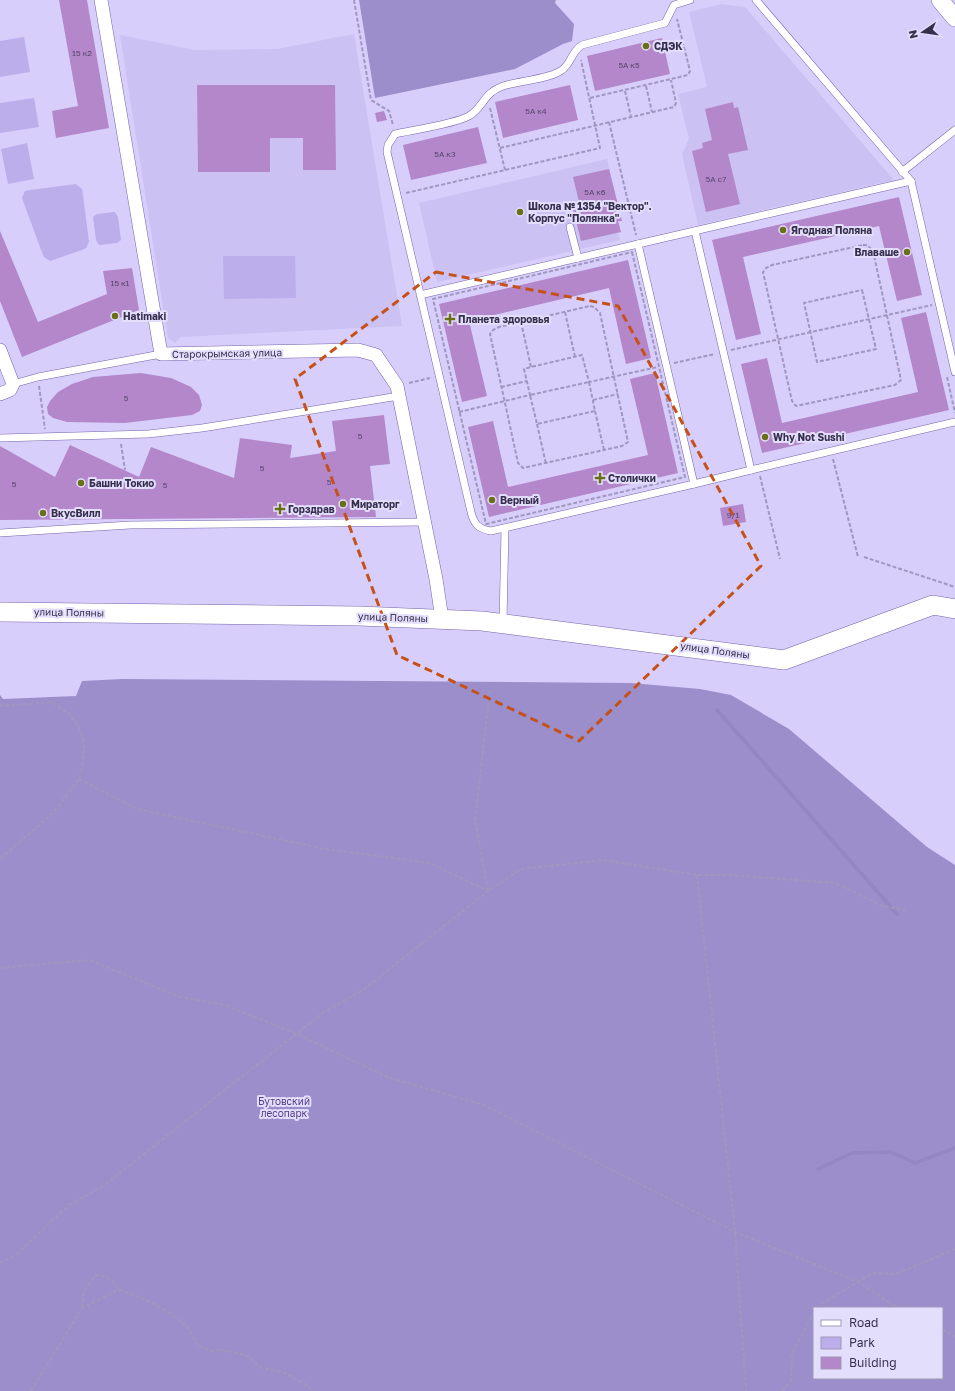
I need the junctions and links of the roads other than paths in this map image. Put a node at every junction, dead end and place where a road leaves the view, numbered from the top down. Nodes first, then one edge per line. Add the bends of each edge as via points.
1 (101, 0) edge
2 (690, 0) edge
3 (756, 0) edge
4 (940, 0) edge
5 (955, 18) edge
6 (955, 130) edge
7 (902, 172) junction
8 (910, 181) junction
9 (570, 227) dead end
10 (695, 231) junction
11 (638, 244) junction
12 (578, 258) junction
13 (420, 295) junction
14 (0, 350) edge
15 (162, 354) junction
16 (955, 372) edge
17 (13, 384) junction
18 (0, 394) edge
19 (399, 396) junction
20 (955, 422) edge
21 (0, 438) edge
22 (751, 470) junction
23 (694, 484) junction
24 (424, 522) junction
25 (505, 528) junction
26 (0, 533) edge
27 (0, 598) edge
28 (955, 610) edge
29 (0, 612) edge
30 (30, 612) junction
31 (442, 619) junction
32 (503, 623) junction

1 - 15 street, Старокрымская улица
2 - 13 lane via 674,5 665,23 582,45 572,54 566,66 557,73 502,86 487,95 478,108 467,117 395,134 388,144 387,152
3 - 7 lane
4 - 5 street
6 - 7 lane
7 - 8 lane
8 - 10 lane
8 - 16 lane
9 - 12 lane
10 - 11 lane
10 - 22 lane via 727,353
11 - 12 lane
11 - 23 lane
12 - 13 lane
13 - 25 lane via 474,522 483,530
14 - 17 street
15 - 17 lane
15 - 19 street, Старокрымская улица via 358,350 376,355 392,376
17 - 18 street via 10,390
19 - 21 lane via 202,428 120,435
19 - 24 street, Старокрымская улица
20 - 22 lane
22 - 23 lane
23 - 25 lane
24 - 26 lane via 130,525
24 - 31 street, Старокрымская улица
25 - 32 lane
27 - 30 main road
28 - 32 main road, улица Поляны via 934,605 784,660
29 - 30 main road, улица Поляны
30 - 31 main road, улица Поляны
31 - 32 main road, улица Поляны

